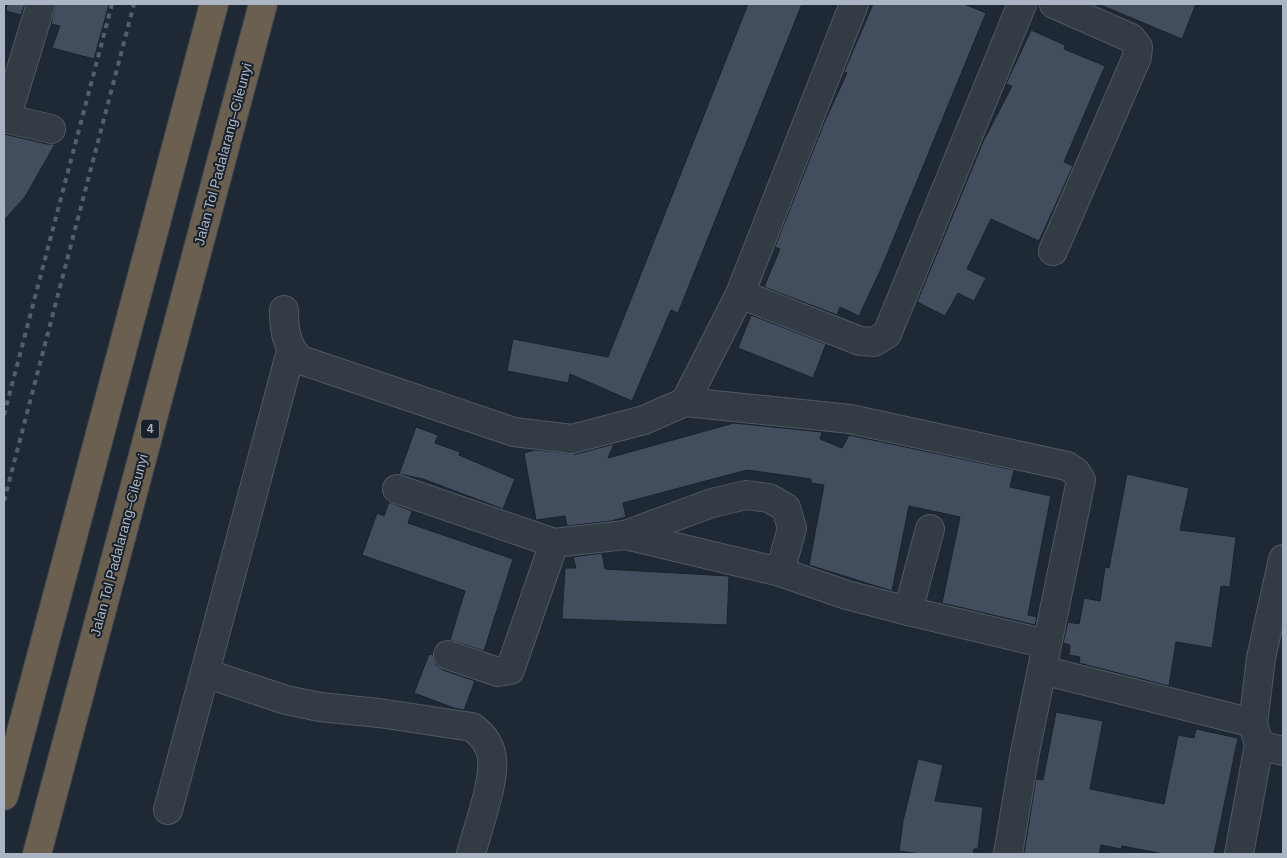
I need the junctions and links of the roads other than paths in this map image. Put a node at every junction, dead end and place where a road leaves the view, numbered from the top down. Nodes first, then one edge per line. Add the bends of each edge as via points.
1 (41, 4) edge
2 (214, 4) edge
3 (262, 4) edge
4 (854, 4) edge
5 (1022, 4) edge
6 (1054, 4) edge
7 (5, 118) edge
8 (51, 130) dead end
9 (1053, 251) dead end
10 (740, 294) junction
11 (284, 310) dead end
12 (291, 350) junction
13 (685, 402) junction
14 (397, 489) dead end
15 (930, 528) dead end
16 (625, 535) junction
17 (554, 543) junction
18 (1283, 559) edge
19 (780, 572) junction
20 (908, 611) junction
21 (1047, 644) junction
22 (448, 655) dead end
23 (1042, 670) junction
24 (205, 673) junction
25 (1265, 740) edge
26 (4, 796) edge
27 (168, 810) dead end
28 (37, 854) edge
29 (471, 854) edge
30 (1008, 854) edge
31 (1239, 854) edge

1 - 7 street
2 - 26 highway
3 - 28 highway, Jalan Tol Padalarang–Cileunyi / 4
4 - 10 street
5 - 10 street via 887,334 874,342 860,341
6 - 9 street via 1131,38 1138,47 1137,57
7 - 8 street
10 - 13 street
11 - 12 street via 284,326
12 - 13 street via 301,360 321,368 514,432 572,439 644,420
12 - 24 street
13 - 21 street via 850,419 1067,466 1076,472 1081,480
14 - 17 street
15 - 20 street
16 - 17 street
16 - 19 street
16 - 19 street via 712,503 746,495 769,498 786,508 792,528
17 - 22 street via 510,670 498,672
18 - 25 street via 1261,658
19 - 20 street
20 - 21 street
21 - 23 street
23 - 25 street
23 - 30 street
24 - 27 street
24 - 29 street via 286,700 320,707 472,727 489,746 493,760
25 - 31 street

